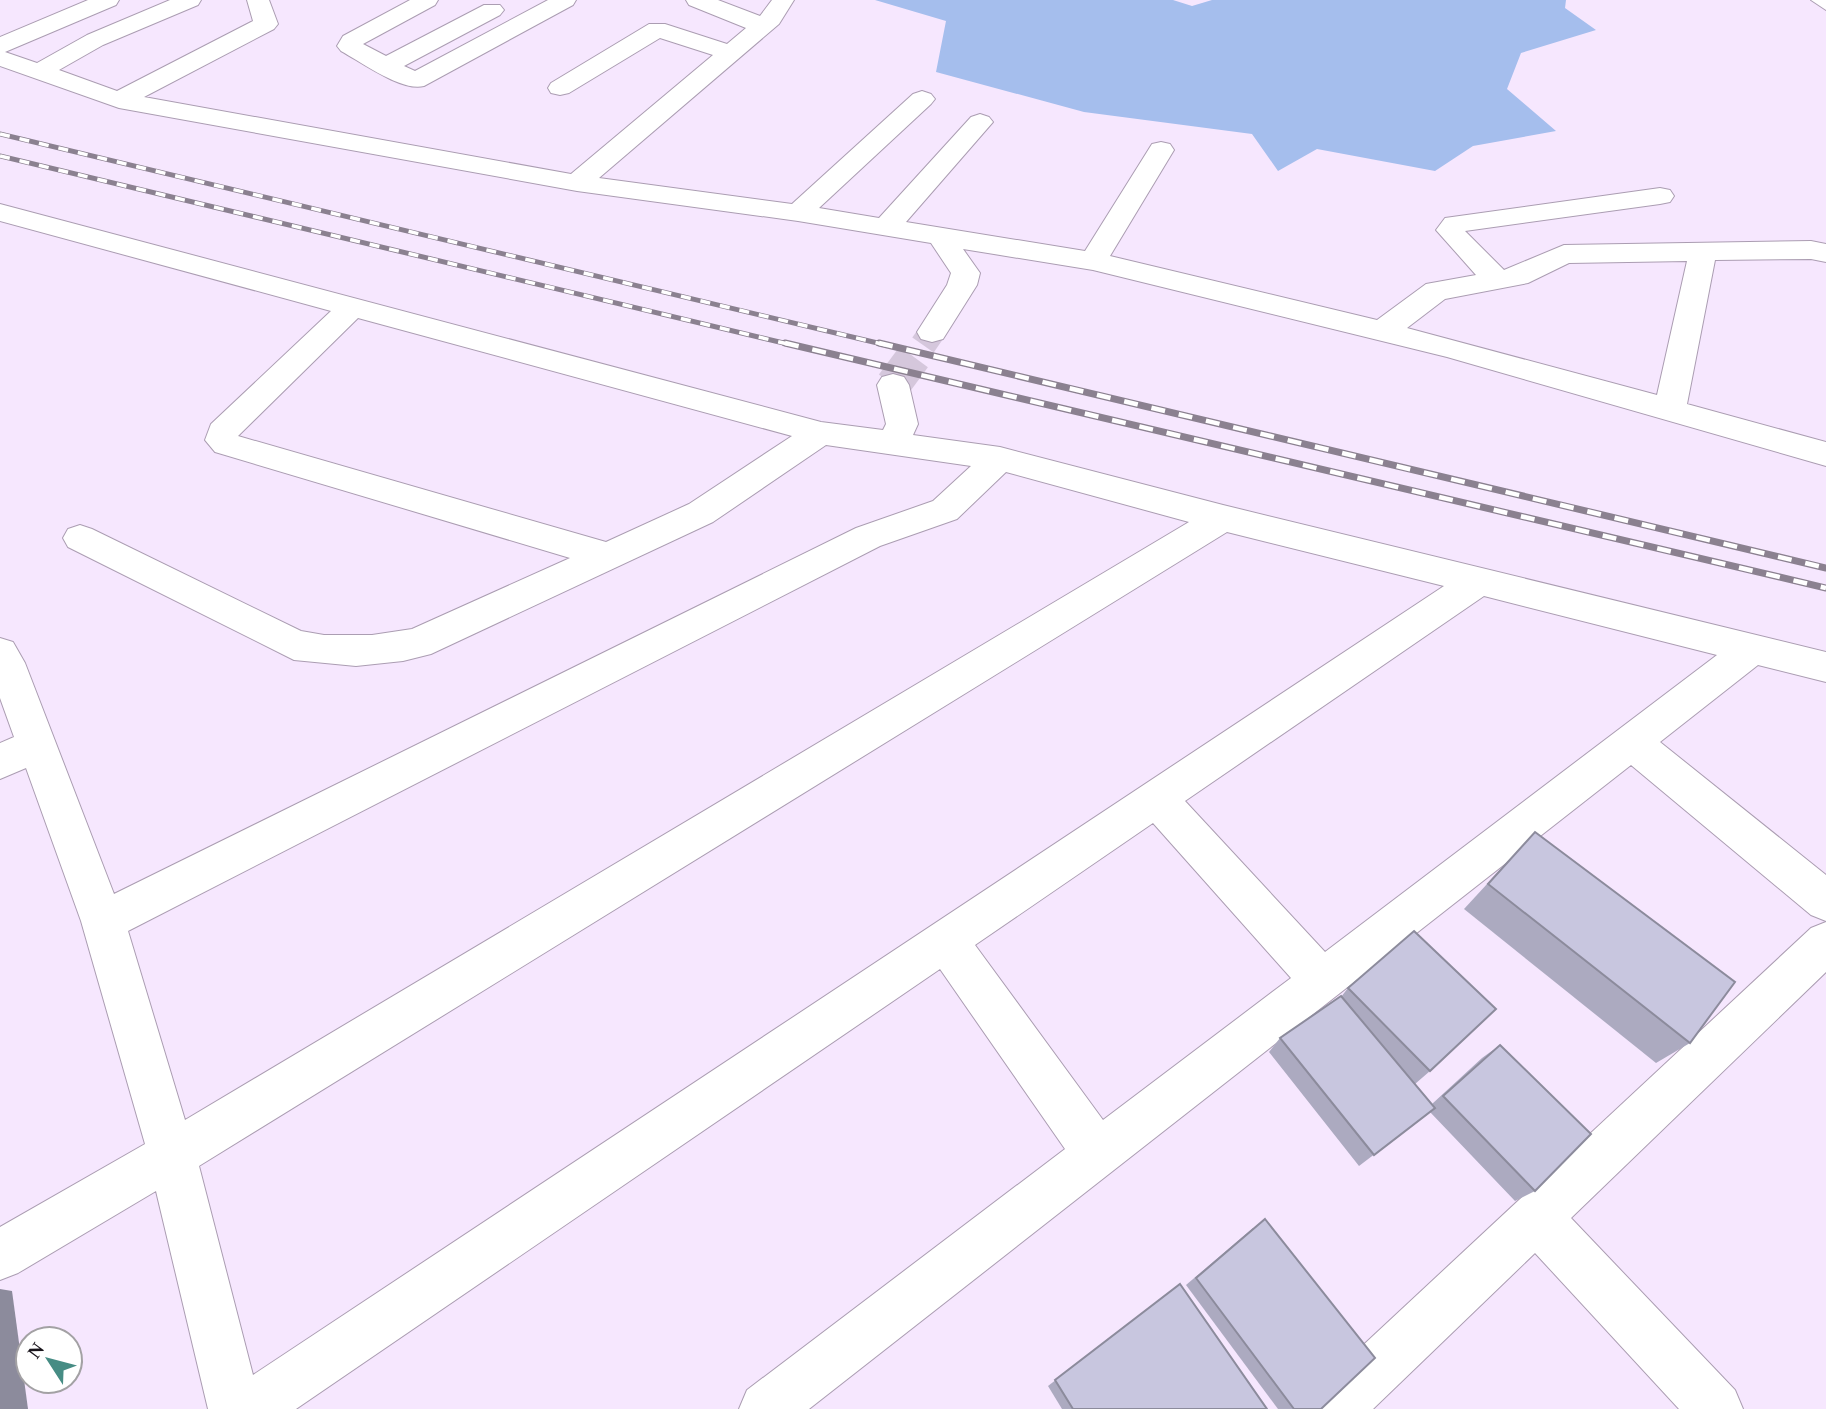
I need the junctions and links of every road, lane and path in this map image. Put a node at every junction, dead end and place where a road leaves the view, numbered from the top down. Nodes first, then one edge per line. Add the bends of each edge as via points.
1 (108, 0) edge
2 (190, 0) edge
3 (258, 0) edge
4 (426, 0) edge
5 (512, 0) edge
6 (565, 0) edge
7 (697, 0) edge
8 (783, 0) edge
9 (1818, 0) edge
10 (1826, 6) edge
11 (763, 26) junction
12 (0, 46) edge
13 (731, 53) junction
14 (0, 58) edge
15 (385, 66) junction
16 (38, 72) junction
17 (561, 88) dead end
18 (922, 99) dead end
19 (119, 100) junction
20 (980, 122) dead end
21 (1161, 150) dead end
22 (577, 183) junction
23 (1660, 196) dead end
24 (0, 212) edge
25 (798, 213) junction
26 (886, 227) junction
27 (940, 236) junction
28 (1703, 251) junction
29 (1826, 253) edge
30 (1093, 261) junction
31 (1497, 280) junction
32 (351, 308) junction
33 (932, 332) tunnel mouth
34 (1381, 332) junction
35 (893, 385) dead end
36 (1670, 410) junction
37 (821, 433) junction
38 (892, 444) junction
39 (1826, 454) edge
40 (1000, 458) junction
41 (1223, 518) junction
42 (80, 538) dead end
43 (609, 555) junction
44 (1481, 580) junction
45 (1752, 649) junction
46 (0, 653) edge
47 (1826, 667) edge
48 (1631, 743) junction
49 (18, 753) edge
50 (1156, 798) junction
51 (1826, 901) edge
52 (103, 921) junction
53 (944, 940) junction
54 (1826, 943) edge
55 (1322, 980) junction
56 (1098, 1154) junction
57 (172, 1156) junction
58 (1536, 1217) junction
59 (0, 1255) edge
60 (235, 1409) edge
61 (249, 1409) edge
62 (766, 1409) edge
63 (1334, 1409) edge
64 (1716, 1409) edge

1 - 12 street
2 - 16 street via 95,40
3 - 19 street via 266,24
4 - 15 street via 348,44
5 - 15 street
6 - 15 street via 421,79 409,79
7 - 11 street
8 - 11 street
9 - 10 lane
11 - 13 street
13 - 17 street via 657,29
13 - 22 street
14 - 16 street
16 - 19 street
18 - 25 street
19 - 22 street
20 - 26 street
21 - 30 street
22 - 25 street
23 - 31 street via 1455,224 1450,230 1453,235
24 - 32 street
25 - 26 street
26 - 27 street
27 - 30 street
27 - 33 street via 966,273
28 - 29 street
28 - 31 street via 1564,254 1527,275
28 - 36 street
30 - 34 street
31 - 34 street via 1436,290
32 - 37 street
32 - 43 street via 222,432 221,440
34 - 36 street
35 - 38 street via 902,424
36 - 39 street
37 - 38 street
37 - 43 street via 701,513
38 - 40 street
40 - 41 street
40 - 52 street via 945,510 868,537
41 - 44 street
41 - 57 street
42 - 43 street via 295,645 313,649 393,649 418,643
44 - 45 street
44 - 50 street
45 - 47 street
45 - 48 street
46 - 49 street via 6,663
48 - 51 street
48 - 55 street
49 - 52 street
50 - 53 street
50 - 55 street
52 - 57 street
53 - 56 street
53 - 61 street
54 - 58 street
55 - 56 street
56 - 62 street
57 - 59 street
57 - 60 street
58 - 63 street
58 - 64 street

